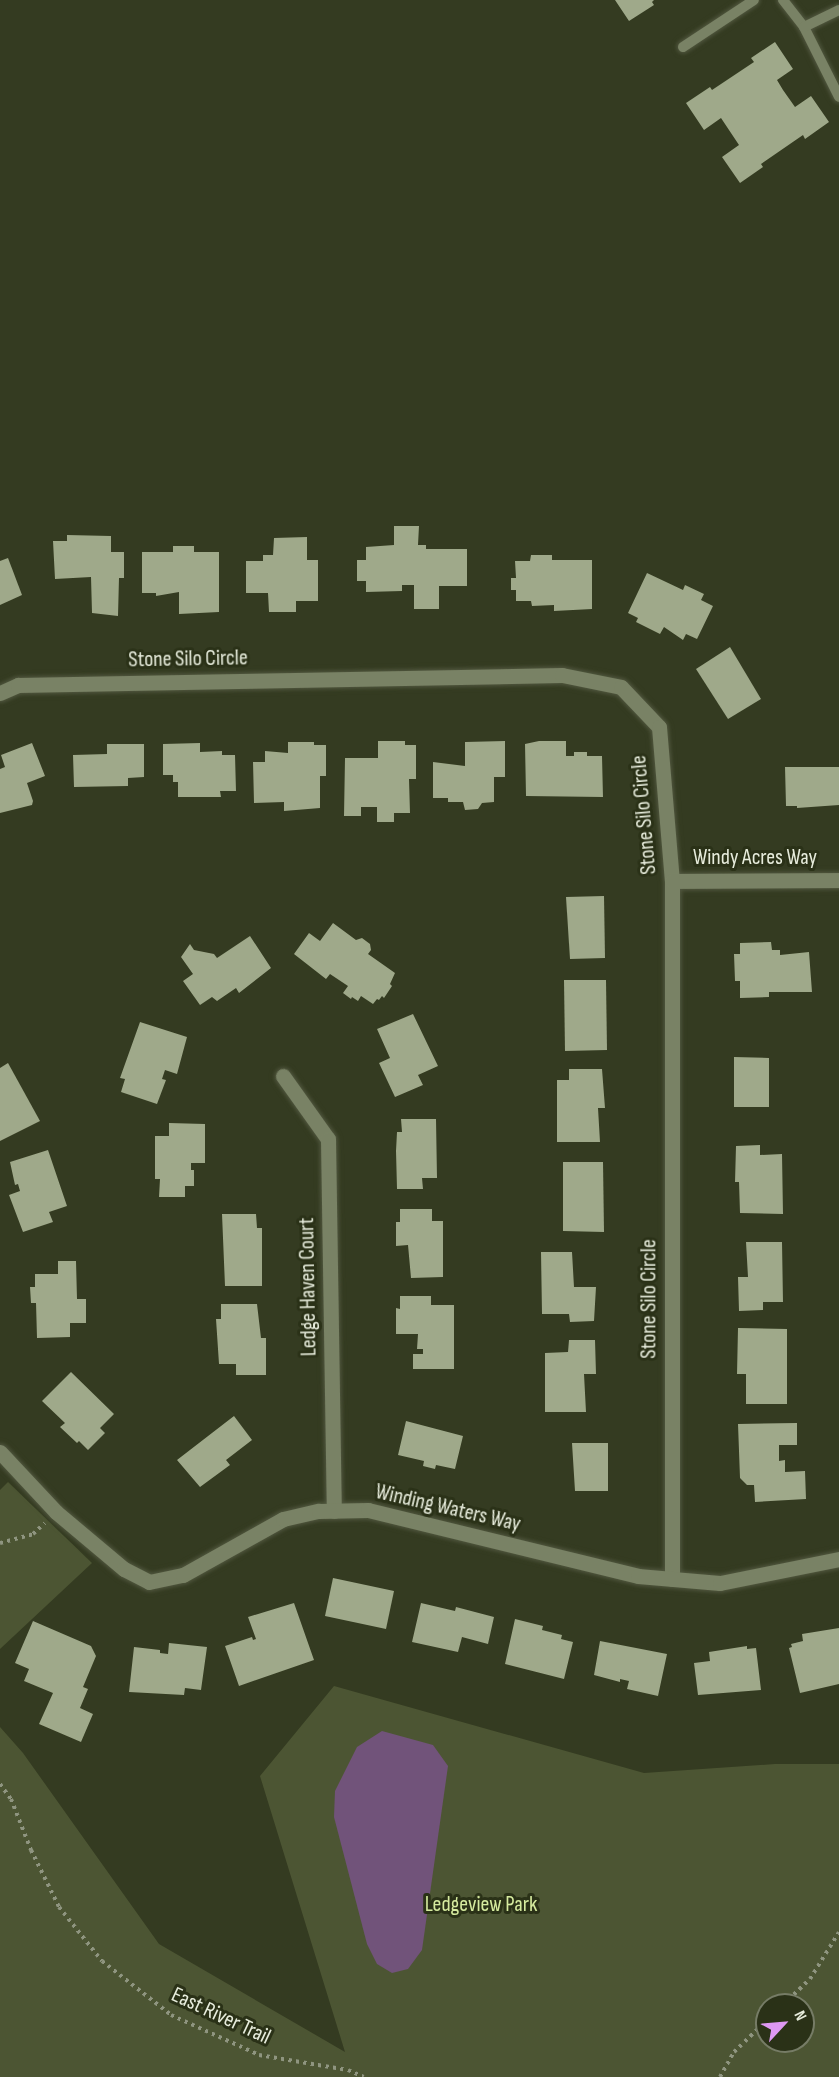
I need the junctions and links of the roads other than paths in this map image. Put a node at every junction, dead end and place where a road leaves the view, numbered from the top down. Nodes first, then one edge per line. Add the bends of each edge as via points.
1 (754, 0) edge
2 (783, 0) edge
3 (839, 10) edge
4 (804, 27) junction
5 (682, 47) dead end
6 (839, 97) edge
7 (0, 693) edge
8 (672, 880) junction
9 (839, 880) edge
10 (284, 1076) dead end
11 (0, 1452) edge
12 (334, 1511) junction
13 (839, 1558) edge
14 (672, 1579) junction

1 - 5 lane
2 - 4 lane
3 - 4 lane
4 - 6 lane
7 - 8 street, Stone Silo Circle via 18,685 562,675 621,687 659,727
8 - 9 street, Windy Acres Way
8 - 14 street, Stone Silo Circle
10 - 12 street, Ledge Haven Court via 328,1139
11 - 12 street, Winding Waters Way via 56,1512 124,1569 149,1582 183,1575 283,1519
12 - 14 street, Winding Waters Way via 368,1510 638,1576
13 - 14 street, Winding Waters Way via 720,1583

